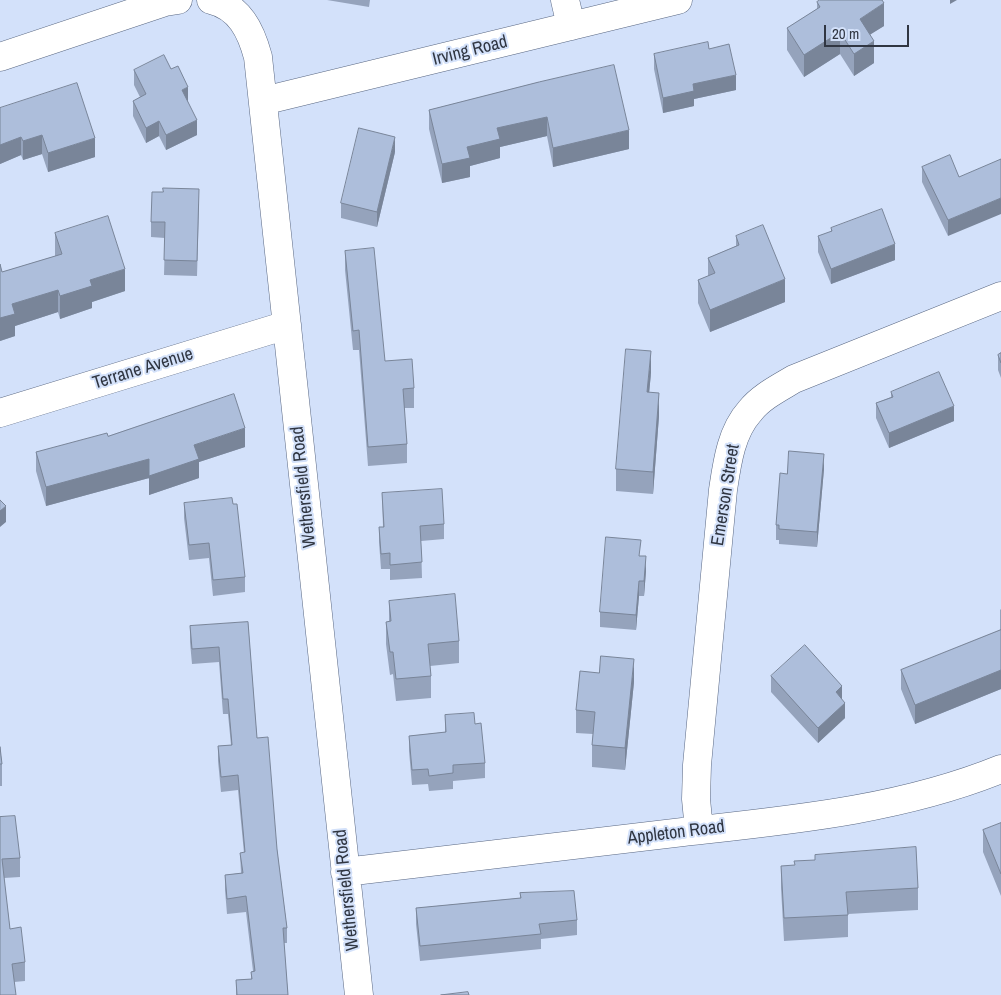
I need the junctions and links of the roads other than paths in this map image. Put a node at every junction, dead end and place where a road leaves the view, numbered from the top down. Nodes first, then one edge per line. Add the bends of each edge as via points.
1 (178, 0) edge
2 (211, 0) edge
3 (565, 0) edge
4 (678, 0) edge
5 (571, 26) junction
6 (0, 57) edge
7 (263, 102) junction
8 (1001, 296) edge
9 (287, 325) junction
10 (0, 412) edge
11 (1001, 769) edge
12 (699, 830) junction
13 (346, 872) junction
14 (359, 995) edge

1 - 6 street
2 - 7 street, Wethersfield Road via 234,11 253,37
3 - 5 street
4 - 5 street, Irving Road
5 - 7 street, Irving Road
7 - 9 street, Wethersfield Road
8 - 12 street, Emerson Street via 794,379 750,410 736,432 727,460 723,490 697,765
9 - 10 street, Terrane Avenue
9 - 13 street, Wethersfield Road
11 - 12 street, Appleton Road via 950,788 862,809
12 - 13 street, Appleton Road
13 - 14 street, Wethersfield Road

